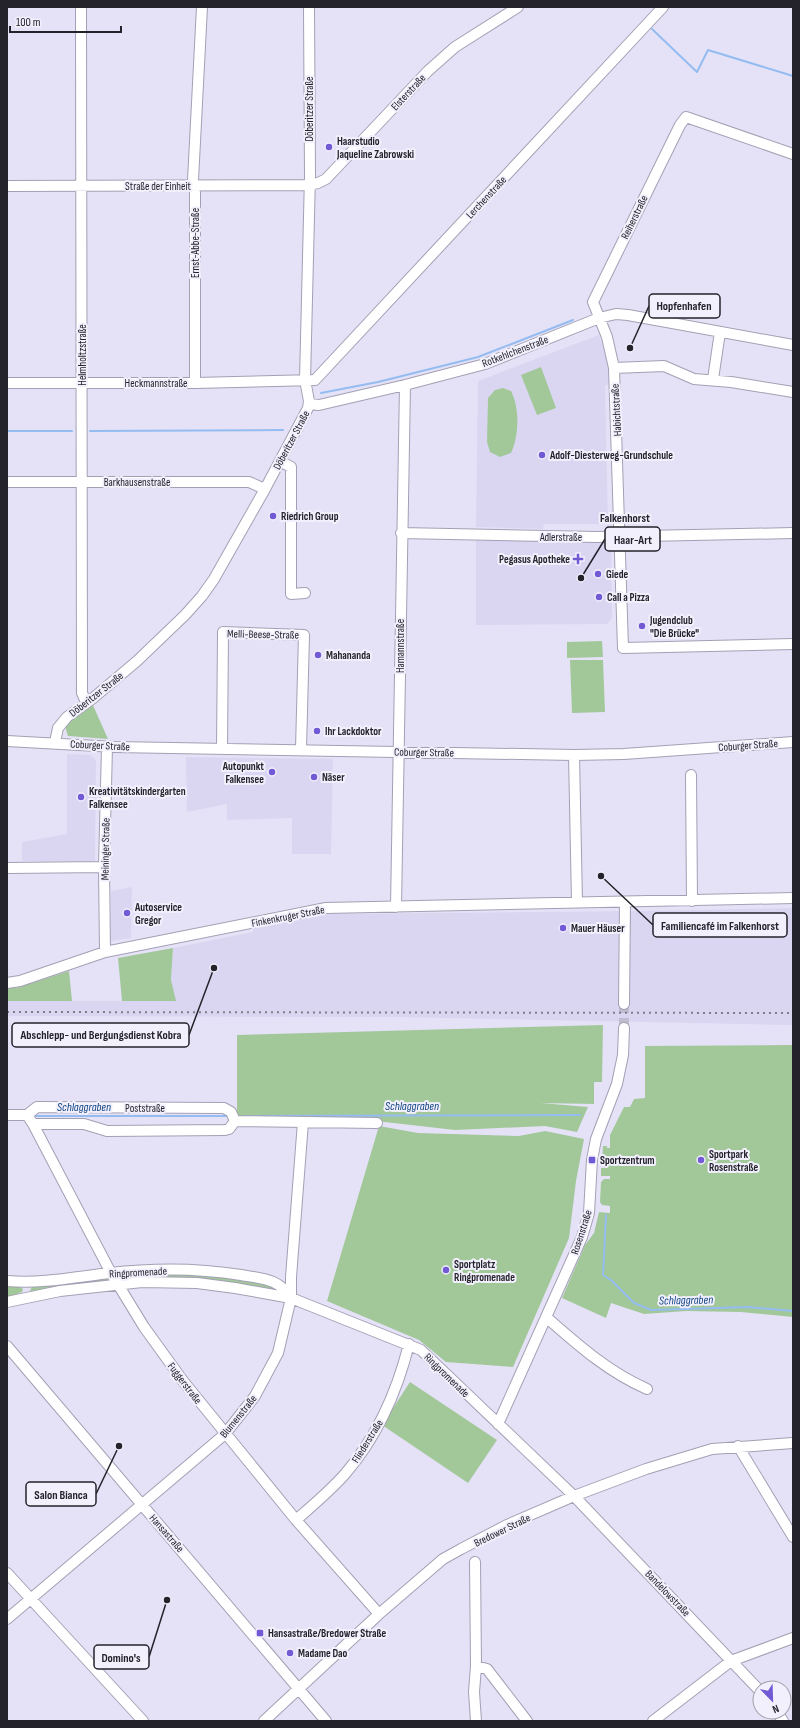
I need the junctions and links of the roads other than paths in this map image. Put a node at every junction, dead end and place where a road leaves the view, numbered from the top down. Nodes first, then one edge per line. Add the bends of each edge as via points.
1 (81, 7) edge
2 (202, 7) edge
3 (309, 7) edge
4 (518, 7) edge
5 (663, 7) edge
6 (793, 154) edge
7 (308, 185) junction
8 (7, 186) edge
9 (81, 186) junction
10 (194, 186) junction
11 (598, 318) junction
12 (720, 332) junction
13 (793, 345) edge
14 (614, 368) junction
15 (305, 380) junction
16 (713, 380) junction
17 (7, 383) edge
18 (195, 383) junction
19 (82, 384) junction
20 (405, 385) junction
21 (793, 392) edge
22 (309, 404) junction
23 (280, 461) junction
24 (7, 482) edge
25 (80, 482) junction
26 (265, 489) junction
27 (401, 533) junction
28 (793, 533) edge
29 (620, 536) junction
30 (305, 593) dead end
31 (793, 644) edge
32 (86, 702) junction
33 (7, 741) edge
34 (55, 742) junction
35 (793, 742) edge
36 (107, 747) junction
37 (222, 748) junction
38 (300, 749) junction
39 (400, 752) junction
40 (574, 755) junction
41 (691, 775) dead end
42 (104, 867) junction
43 (7, 868) edge
44 (793, 898) edge
45 (692, 901) junction
46 (577, 902) junction
47 (625, 902) junction
48 (396, 907) junction
49 (105, 952) junction
50 (7, 983) edge
51 (624, 1004) tunnel mouth
52 (624, 1028) tunnel mouth
53 (7, 1115) edge
54 (27, 1115) junction
55 (235, 1121) junction
56 (377, 1123) dead end
57 (33, 1124) junction
58 (302, 1125) junction
59 (110, 1273) junction
60 (7, 1281) edge
61 (26, 1283) junction
62 (118, 1285) junction
63 (30, 1297) junction
64 (291, 1298) junction
65 (7, 1302) edge
66 (546, 1317) junction
67 (409, 1344) junction
68 (7, 1346) edge
69 (647, 1389) dead end
70 (498, 1424) junction
71 (225, 1434) junction
72 (793, 1443) edge
73 (738, 1446) junction
74 (574, 1496) junction
75 (142, 1504) junction
76 (296, 1520) junction
77 (793, 1536) edge
78 (475, 1562) dead end
79 (7, 1573) edge
80 (31, 1598) junction
81 (379, 1614) junction
82 (7, 1618) edge
83 (793, 1638) edge
84 (732, 1661) junction
85 (476, 1666) junction
86 (752, 1682) edge
87 (299, 1688) junction
88 (143, 1721) edge
89 (264, 1721) edge
90 (326, 1721) edge
91 (476, 1721) edge
92 (527, 1721) edge
93 (653, 1721) edge

1 - 9 street, Helmholtzstraße
2 - 10 street, Ernst-Abbe-Straße
3 - 7 street, Döberitzer Straße
4 - 7 street, Elsterstraße via 455,47 428,70 326,179
5 - 15 street, Lerchenstraße via 315,380
6 - 11 street, Reiherstraße via 686,117 680,124 592,302
7 - 10 street, Straße der Einheit
7 - 15 street, Döberitzer Straße
8 - 9 street, Straße der Einheit
9 - 10 street, Straße der Einheit
9 - 19 street, Helmholtzstraße
10 - 18 street, Ernst-Abbe-Straße
11 - 12 street, Rotkehlchenstraße via 616,314 628,315
11 - 14 street, Habichtstraße
11 - 20 street, Rotkehlchenstraße via 485,364
12 - 13 street, Rotkehlchenstraße
12 - 16 street
14 - 16 street via 664,366 694,379
14 - 29 street, Habichtstraße
15 - 18 street, Heckmannstraße
15 - 22 street, Döberitzer Straße
16 - 21 street
17 - 19 street, Heckmannstraße
18 - 19 street, Heckmannstraße
19 - 25 street, Helmholtzstraße
20 - 22 street, Rotkehlchenstraße via 319,405
20 - 27 street, Hamannstraße
22 - 23 street, Döberitzer Straße
23 - 26 street, Döberitzer Straße
23 - 30 street via 291,467 291,594
24 - 25 street, Barkhausenstraße
25 - 26 street, Barkhausenstraße via 249,482
25 - 32 street, Helmholtzstraße via 82,693
26 - 32 street, Döberitzer Straße via 202,596 185,616 137,661
27 - 29 street, Adlerstraße via 538,537
27 - 39 street, Hamannstraße
28 - 29 street, Adlerstraße
29 - 31 street, Habichtstraße via 622,648
32 - 34 street, Döberitzer Straße via 62,722
33 - 34 street
34 - 36 street, Coburger Straße
35 - 40 street, Coburger Straße
36 - 37 street, Coburger Straße
36 - 42 street, Meininger Straße
37 - 38 street, Coburger Straße
37 - 38 street, Melli-Beese-Straße via 223,632 304,634
38 - 39 street, Coburger Straße
39 - 40 street, Coburger Straße
39 - 48 street, Hamannstraße
40 - 46 street
41 - 45 street
42 - 43 street
42 - 49 street, Meininger Straße
44 - 45 street, Finkenkruger Straße
45 - 47 street, Finkenkruger Straße
46 - 47 street, Finkenkruger Straße
46 - 48 street, Finkenkruger Straße
47 - 51 street
48 - 49 street, Finkenkruger Straße via 326,908
49 - 50 street, Finkenkruger Straße via 20,981
52 - 66 street, Rosenstraße via 619,1078 598,1130 592,1160 589,1213 582,1237
53 - 54 street, Poststraße
54 - 55 street, Poststraße via 37,1107 224,1108 231,1112
54 - 57 street
55 - 57 street, Poststraße via 225,1130 107,1130 84,1124
55 - 58 street
56 - 58 street
57 - 59 street, Fuggerstraße
58 - 64 street, Blumenstraße
59 - 61 street, Ringpromenade
59 - 62 street, Fuggerstraße
59 - 64 street, Ringpromenade via 152,1269 234,1274 273,1281 284,1288
60 - 61 street, Ringpromenade
61 - 63 street
62 - 63 street, Ringpromenade
62 - 64 street, Ringpromenade via 142,1282 197,1283
62 - 71 street, Fuggerstraße via 178,1375
63 - 65 street, Ringpromenade
64 - 67 street, Ringpromenade
64 - 71 street, Blumenstraße via 278,1353 255,1396
66 - 69 street via 593,1358
66 - 70 street, Rosenstraße
67 - 70 street, Ringpromenade via 421,1350
67 - 76 street, Fliederstraße via 392,1398 364,1450 344,1475
68 - 75 street, Hansastraße
70 - 74 street, Ringpromenade
71 - 75 street, Blumenstraße
71 - 76 street, Fuggerstraße
72 - 73 street, Bredower Straße
73 - 74 street, Bredower Straße via 712,1449 646,1469
73 - 77 street
74 - 81 street, Bredower Straße via 507,1525 443,1560
74 - 84 street, Bandelowstraße
75 - 80 street, Blumenstraße
75 - 87 street, Hansastraße
76 - 81 street, Fuggerstraße
78 - 85 street
79 - 80 street
80 - 82 street, Blumenstraße
80 - 88 street
81 - 87 street, Bredower Straße
83 - 84 street
84 - 86 street, Bandelowstraße
84 - 93 street
85 - 91 street
85 - 92 street via 487,1669
87 - 89 street, Bredower Straße
87 - 90 street, Hansastraße

